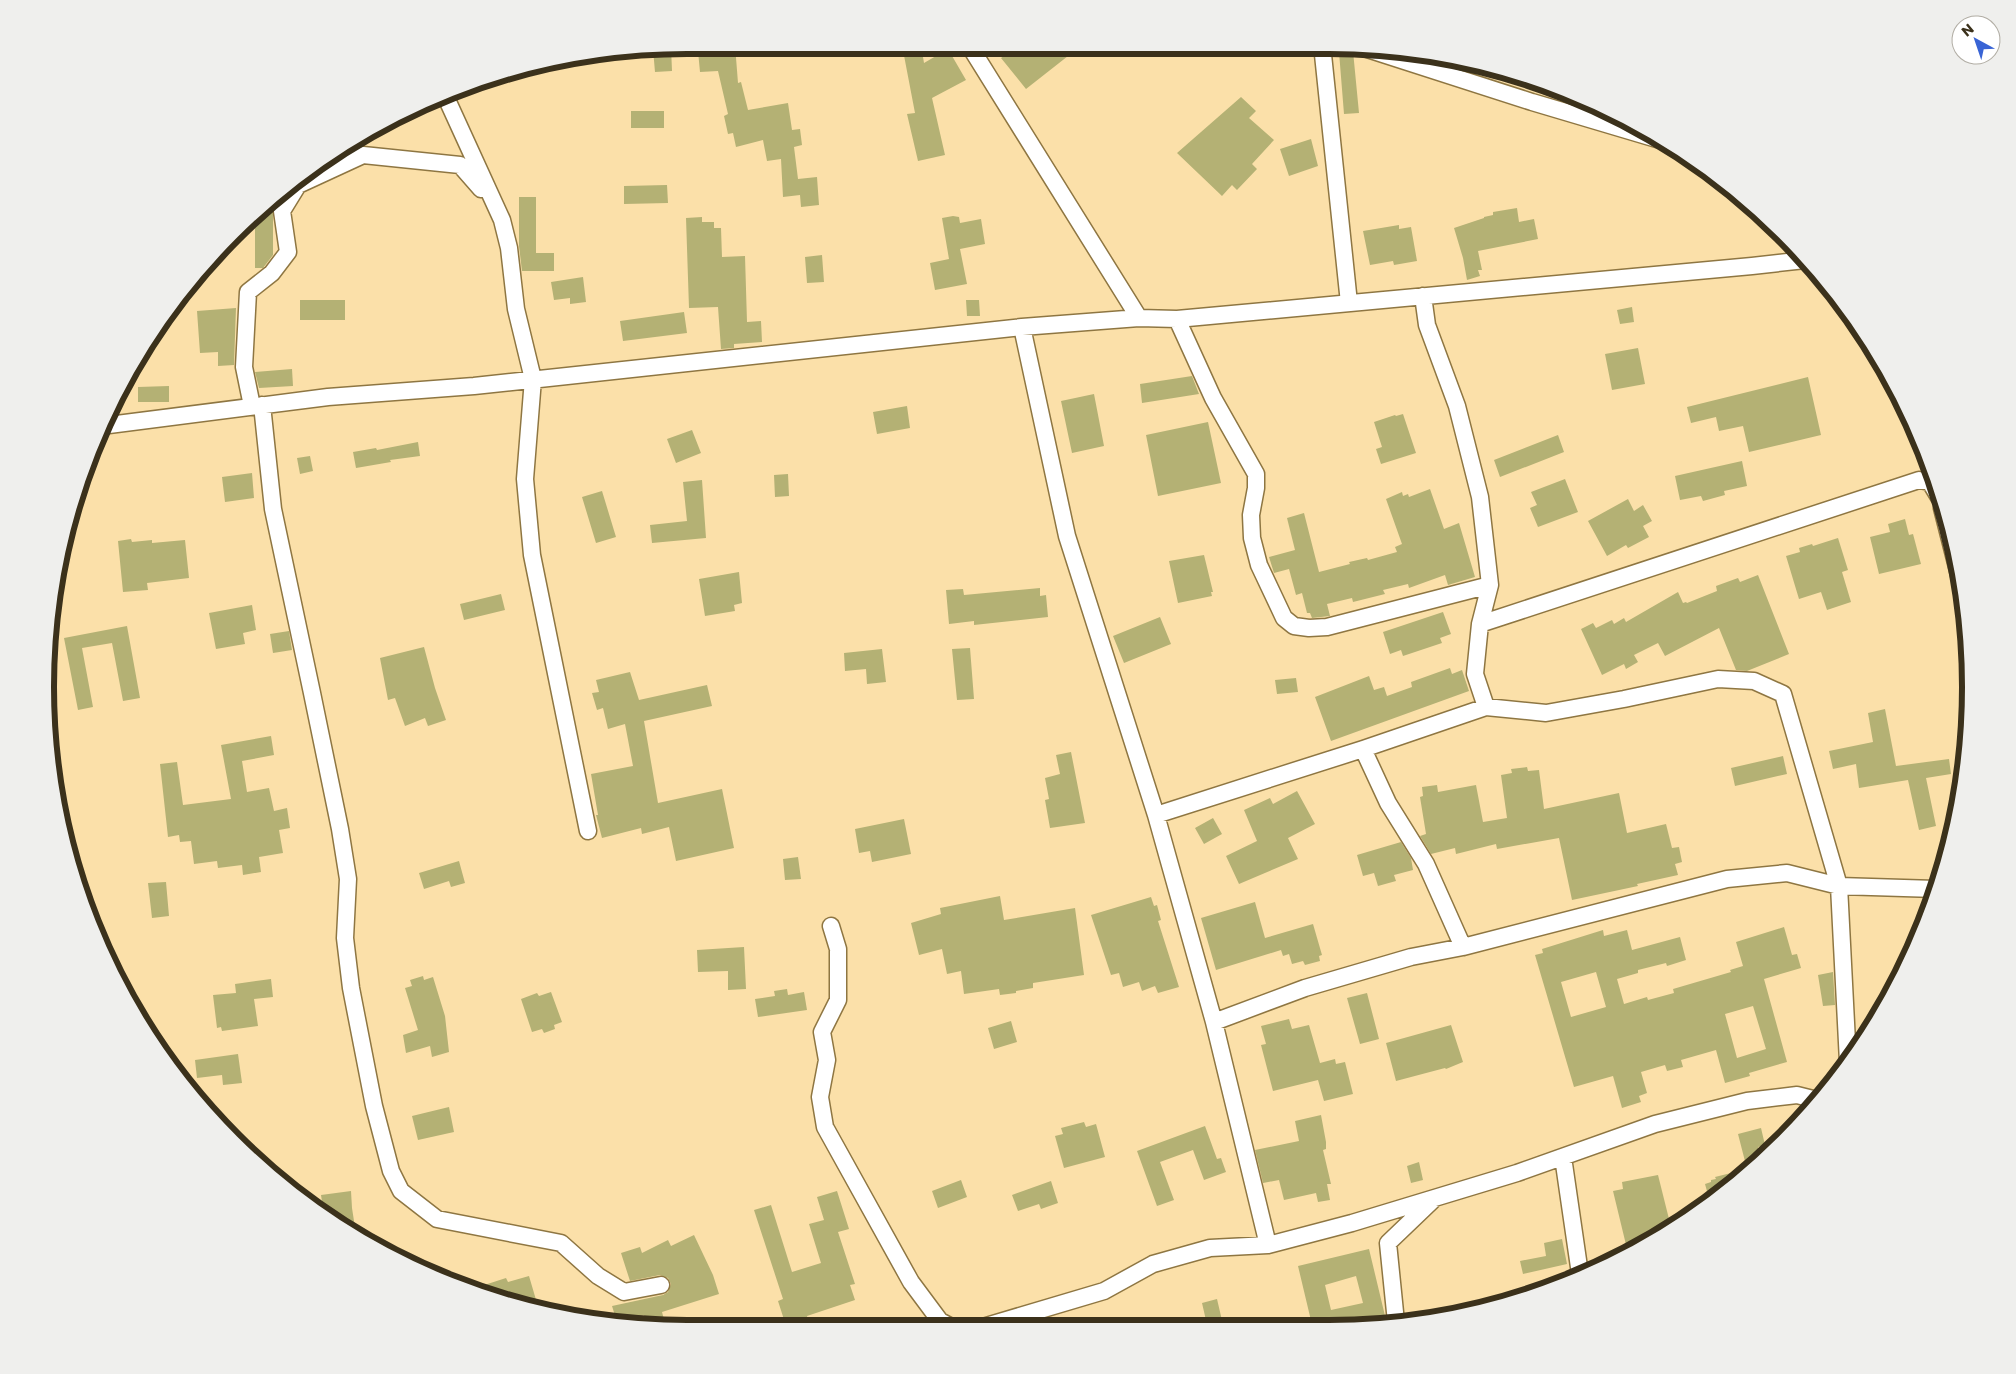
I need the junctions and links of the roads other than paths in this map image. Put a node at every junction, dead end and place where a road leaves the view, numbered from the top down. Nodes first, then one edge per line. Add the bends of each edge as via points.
1 (975, 54) edge
2 (1323, 54) edge
3 (1391, 57) edge
4 (448, 101) edge
5 (1630, 130) edge
6 (308, 180) edge
7 (294, 191) edge
8 (502, 220) junction
9 (1797, 261) edge
10 (1423, 296) junction
11 (1349, 303) junction
12 (1139, 318) junction
13 (1177, 319) junction
14 (1022, 327) junction
15 (533, 379) junction
16 (257, 405) junction
17 (111, 425) edge
18 (1928, 481) edge
19 (1490, 585) junction
20 (1480, 624) junction
21 (1486, 707) junction
22 (1363, 749) junction
23 (1156, 815) junction
24 (588, 831) dead end
25 (1838, 886) junction
26 (1930, 888) edge
27 (831, 926) dead end
28 (1462, 947) junction
29 (1214, 1022) junction
30 (1847, 1050) edge
31 (1810, 1098) edge
32 (1563, 1157) junction
33 (1438, 1196) junction
34 (1268, 1244) junction
35 (1579, 1268) edge
36 (661, 1285) dead end
37 (1396, 1316) edge
38 (939, 1320) edge
39 (1006, 1320) edge

1 - 12 street
2 - 11 street
3 - 5 street
4 - 8 street
6 - 8 street via 363,155 460,165
7 - 16 street via 282,210 288,252 272,273 248,292 244,367
8 - 15 street via 516,309
9 - 10 street
10 - 11 street
10 - 19 street via 1427,326 1458,406 1480,497
11 - 13 street
12 - 13 street
12 - 14 street
13 - 19 street via 1213,398 1256,474 1252,538 1259,565 1284,618 1294,626 1327,627
14 - 15 street
14 - 23 street via 1067,536
15 - 16 street
15 - 24 street via 525,479 532,555
16 - 17 street
16 - 36 street via 274,509 348,879 345,938 350,988 391,1171 401,1191 437,1219 561,1243 598,1276 624,1292
18 - 20 street via 1919,480
19 - 20 street
20 - 21 street via 1476,674
21 - 22 street
21 - 25 street via 1546,714 1718,679 1754,681 1783,694
22 - 23 street
22 - 28 street via 1388,803 1426,864
23 - 29 street
25 - 26 street
25 - 28 street via 1787,873 1727,879
25 - 30 street
27 - 38 street via 838,949 838,1000 822,1032 827,1060 820,1097 825,1128 911,1282
28 - 29 street via 1411,957 1305,988
29 - 34 street
31 - 32 street via 1797,1095 1747,1101 1655,1124
32 - 33 street
32 - 35 street
33 - 34 street
33 - 37 street via 1388,1243
34 - 39 street via 1210,1248 1153,1264 1104,1291

